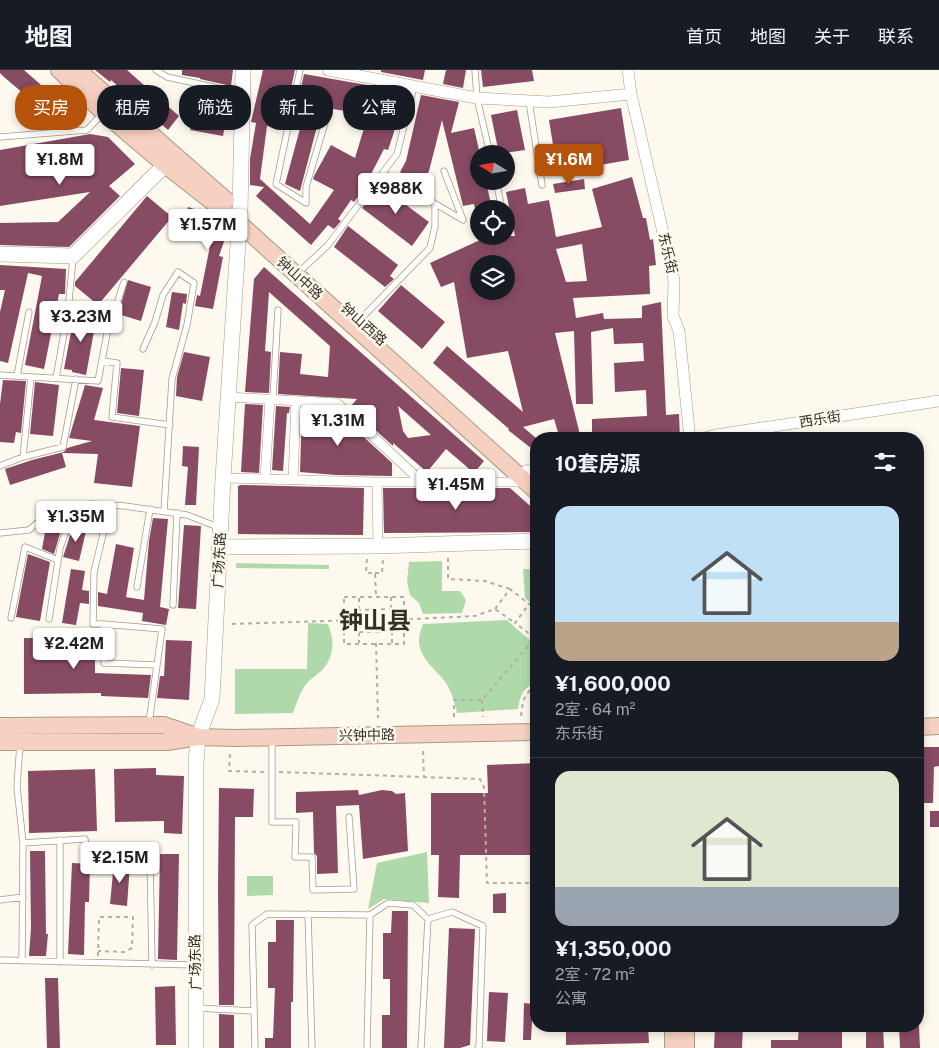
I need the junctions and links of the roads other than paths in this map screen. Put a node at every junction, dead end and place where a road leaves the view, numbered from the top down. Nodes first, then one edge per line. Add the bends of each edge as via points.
1 (60, 70) edge
2 (78, 70) edge
3 (156, 70) edge
4 (243, 70) edge
5 (300, 70) edge
6 (328, 70) edge
7 (475, 70) edge
8 (628, 70) edge
9 (204, 85) edge
10 (242, 85) edge
11 (297, 85) edge
12 (409, 85) edge
13 (415, 86) edge
14 (97, 93) edge
15 (632, 94) junction
16 (477, 98) junction
17 (97, 99) edge
18 (529, 101) junction
19 (292, 106) joint
20 (97, 119) edge
21 (130, 130) edge
22 (135, 130) edge
23 (241, 130) edge
24 (404, 130) edge
25 (0, 137) edge
26 (488, 145) edge
27 (164, 165) junction
28 (444, 171) dead end
29 (383, 173) junction
30 (542, 185) dead end
31 (435, 204) junction
32 (239, 217) junction
33 (0, 254) edge
34 (73, 256) junction
35 (299, 271) junction
36 (124, 282) dead end
37 (278, 310) dead end
38 (29, 312) dead end
39 (357, 324) junction
40 (143, 349) dead end
41 (102, 361) junction
42 (0, 374) edge
43 (17, 376) junction
44 (31, 377) junction
45 (56, 378) junction
46 (76, 379) junction
47 (228, 397) junction
48 (272, 399) junction
49 (296, 401) junction
50 (939, 401) edge
51 (170, 425) junction
52 (689, 432) edge
53 (736, 432) edge
54 (23, 457) junction
55 (0, 466) edge
56 (530, 476) edge
57 (223, 478) junction
58 (530, 478) edge
59 (265, 479) junction
60 (293, 480) junction
61 (377, 482) junction
62 (422, 482) junction
63 (110, 505) junction
64 (74, 508) junction
65 (150, 509) junction
66 (164, 511) junction
67 (176, 513) junction
68 (220, 527) junction
69 (0, 533) edge
70 (530, 542) edge
71 (219, 547) junction
72 (380, 552) junction
73 (58, 560) junction
74 (137, 587) dead end
75 (173, 605) dead end
76 (11, 618) dead end
77 (49, 620) dead end
78 (103, 624) junction
79 (157, 665) junction
80 (149, 725) junction
81 (0, 726) edge
82 (939, 726) edge
83 (924, 727) edge
84 (530, 732) edge
85 (198, 737) junction
86 (272, 737) junction
87 (0, 742) edge
88 (20, 742) junction
89 (349, 817) dead end
90 (60, 840) junction
91 (23, 843) junction
92 (23, 897) junction
93 (0, 900) edge
94 (308, 914) junction
95 (370, 915) junction
96 (428, 919) junction
97 (0, 960) edge
98 (22, 961) junction
99 (60, 962) junction
100 (152, 965) junction
101 (195, 965) junction
102 (196, 1008) junction
103 (254, 1011) junction
104 (673, 1032) edge
105 (686, 1032) edge
106 (196, 1048) edge
107 (255, 1048) edge
108 (312, 1048) edge
109 (367, 1048) edge
110 (421, 1048) edge
111 (478, 1048) edge
112 (673, 1048) edge
113 (686, 1048) edge

1 - 17 main road
2 - 14 main road, 钟山西路
3 - 9 lane via 167,77
4 - 10 street, 广场东路
5 - 11 lane
6 - 12 street
7 - 16 lane
8 - 15 street, 东乐街
13 - 16 street
15 - 18 street
15 - 52 street, 东乐街 via 674,280 673,316 679,331
16 - 18 street
16 - 26 lane
18 - 30 lane
19 - 19 lane via 276,184 306,204 306,187 327,116
20 - 25 lane via 87,130
21 - 27 main road
22 - 32 main road, 钟山西路
23 - 32 street, 广场东路
24 - 29 lane via 398,154
27 - 32 main road
27 - 34 street
28 - 31 lane via 463,220
29 - 31 lane
29 - 35 lane via 328,244
31 - 39 lane via 430,248
32 - 35 main road, 钟山西路
32 - 47 street, 广场东路
33 - 34 street
34 - 45 lane via 68,311
35 - 39 main road, 钟山西路
36 - 41 lane
37 - 48 lane
38 - 43 lane
39 - 56 main road, 钟山西路
40 - 51 lane via 163,295 178,272 194,283 187,325 172,379
41 - 46 lane via 98,381
41 - 51 lane via 117,363 112,417
42 - 43 lane
43 - 44 lane
44 - 45 lane
44 - 54 lane
45 - 46 lane
46 - 54 lane via 64,447
47 - 48 street
47 - 57 street, 广场东路
48 - 49 street
48 - 59 street
49 - 60 street
49 - 62 street via 337,403
50 - 53 street, 西乐街
51 - 66 lane
54 - 55 lane
57 - 59 street
57 - 68 street, 广场东路
58 - 62 street
59 - 60 street
60 - 61 street
61 - 62 street
61 - 72 street
63 - 64 lane via 91,504
63 - 65 lane
63 - 78 lane via 94,572 93,624
64 - 69 lane via 44,516 29,530
64 - 73 lane
65 - 66 lane
65 - 74 lane
66 - 67 lane
67 - 68 lane
67 - 75 lane
68 - 71 street, 广场东路
70 - 72 street
71 - 72 street
71 - 85 street, 广场东路 via 212,699
73 - 76 lane via 24,547
73 - 77 lane
78 - 79 lane via 104,663
78 - 79 lane via 162,628
79 - 80 lane
80 - 81 main road, 兴钟中路
80 - 85 main road, 兴钟中路 via 164,725
82 - 83 main road
84 - 86 main road, 兴钟中路
85 - 86 main road, 兴钟中路
85 - 88 main road, 兴钟中路 via 167,742
85 - 101 street, 广场东路
86 - 89 lane via 272,822 296,822 295,858 312,857 313,890 354,889
87 - 88 main road, 兴钟中路
88 - 91 lane via 17,787
90 - 91 lane
90 - 99 lane
90 - 100 lane via 86,839 87,857 150,857
91 - 92 lane
92 - 93 lane
92 - 98 lane
94 - 95 lane
94 - 103 lane via 267,914 252,925
94 - 108 lane
95 - 96 lane via 388,903 413,905
95 - 109 lane
96 - 110 lane
96 - 111 lane via 452,912 483,926
97 - 98 lane
98 - 99 lane
99 - 100 lane
100 - 101 lane
101 - 102 street, 广场东路
102 - 103 lane
102 - 106 street, 广场东路
103 - 107 lane
104 - 112 main road
105 - 113 main road

